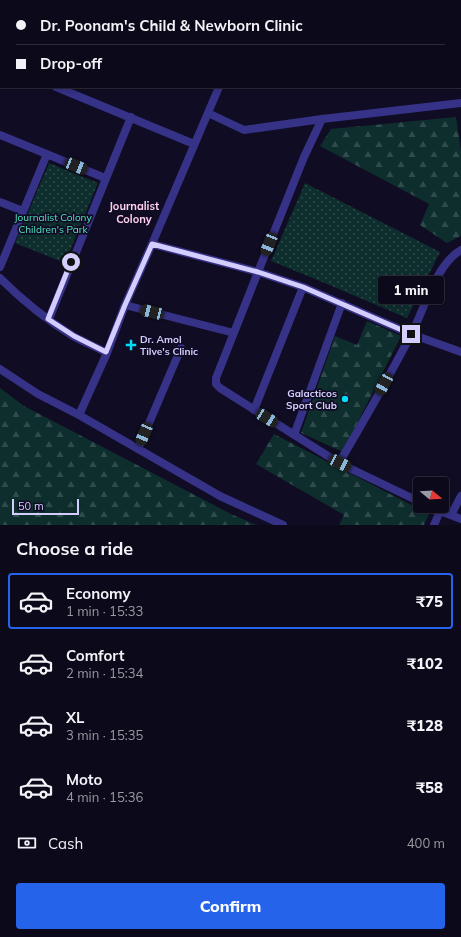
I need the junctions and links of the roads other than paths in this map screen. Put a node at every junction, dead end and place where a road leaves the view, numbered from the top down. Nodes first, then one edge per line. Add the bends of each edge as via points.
1 (58, 88) edge
2 (219, 88) edge
3 (461, 103) edge
4 (208, 112) junction
5 (130, 117) junction
6 (322, 118) junction
7 (0, 135) edge
8 (194, 144) junction
9 (47, 154) junction
10 (106, 178) junction
11 (0, 202) edge
12 (23, 212) junction
13 (152, 244) junction
14 (461, 250) edge
15 (0, 267) edge
16 (258, 272) junction
17 (0, 278) edge
18 (303, 287) junction
19 (342, 303) junction
20 (125, 305) junction
21 (48, 319) junction
22 (234, 333) junction
23 (411, 334) junction
24 (181, 348) dead end
25 (106, 352) junction
26 (461, 352) edge
27 (0, 369) edge
28 (254, 410) junction
29 (79, 416) junction
30 (294, 435) junction
31 (138, 448) junction
32 (340, 463) junction
33 (461, 496) edge
34 (413, 499) edge
35 (439, 513) edge
36 (446, 513) edge
37 (451, 515) junction
38 (461, 519) edge
39 (283, 525) edge
40 (434, 525) edge

1 - 5 street
2 - 4 street
3 - 6 street
4 - 6 street via 244,130
4 - 8 street
5 - 8 street
5 - 10 street
6 - 16 street
7 - 9 street
8 - 13 street
9 - 10 street
9 - 12 street
10 - 21 street
11 - 12 street
12 - 15 street
13 - 16 street
13 - 20 street
14 - 23 street via 446,262
16 - 18 street
16 - 22 street
17 - 21 street via 19,297
18 - 19 street
18 - 28 street
19 - 23 street
19 - 30 street
20 - 22 street
20 - 25 street
21 - 25 street
22 - 28 street via 216,384
23 - 26 street
23 - 32 street
24 - 31 street
25 - 29 street
27 - 29 street via 38,394
28 - 30 street
29 - 31 street
30 - 32 street
31 - 39 street via 220,496
32 - 34 street
33 - 37 street
35 - 40 street
36 - 37 street
37 - 38 street

